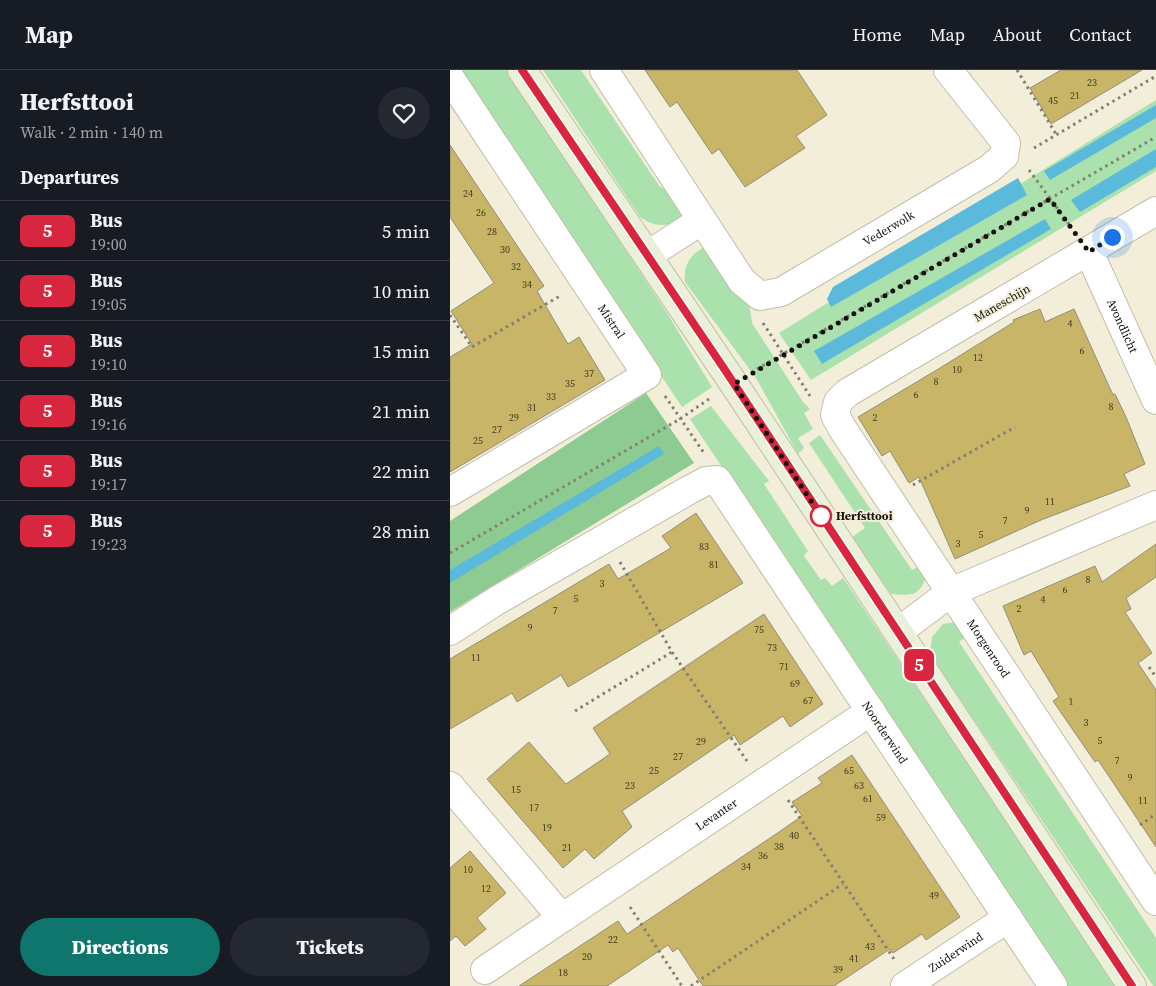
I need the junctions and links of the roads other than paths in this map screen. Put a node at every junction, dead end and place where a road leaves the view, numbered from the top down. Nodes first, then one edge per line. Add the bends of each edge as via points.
1 (522, 70) edge
2 (604, 70) edge
3 (948, 70) edge
4 (450, 78) edge
5 (1156, 210) edge
6 (702, 220) junction
7 (1089, 252) junction
8 (648, 254) junction
9 (1156, 400) edge
10 (842, 401) joint
11 (450, 492) edge
12 (1156, 505) edge
13 (951, 592) junction
14 (450, 631) edge
15 (898, 632) junction
16 (871, 711) junction
17 (450, 786) edge
18 (1156, 901) edge
19 (562, 918) junction
20 (1008, 918) junction
21 (485, 970) dead end
22 (907, 984) edge
23 (1053, 986) edge
24 (1132, 986) edge

1 - 8 street
2 - 6 street
3 - 6 street, Vederwolk via 1013,150 989,169 781,292 760,296 742,281
4 - 11 street, Mistral via 647,375
5 - 7 street, Maneschijn
6 - 8 street
7 - 9 street, Avondlicht
7 - 10 street, Maneschijn
8 - 15 street
10 - 13 street, Morgenrood via 835,415 842,428
12 - 13 street
13 - 15 street
13 - 18 street, Morgenrood
14 - 16 street, Noorderwind via 689,490 706,481 717,480
15 - 24 street
16 - 19 street, Levanter
16 - 20 street, Noorderwind
17 - 19 street
19 - 21 street, Levanter
20 - 22 street, Zuiderwind
20 - 23 street, Noorderwind

